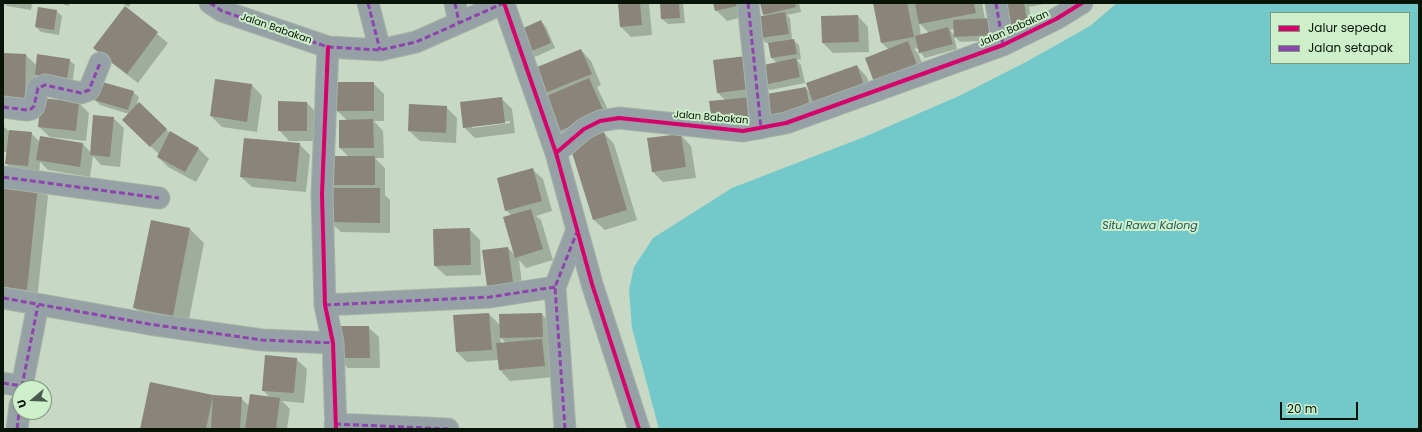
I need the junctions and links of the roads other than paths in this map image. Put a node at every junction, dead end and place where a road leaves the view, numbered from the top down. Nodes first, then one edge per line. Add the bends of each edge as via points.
1 (210, 3) edge
2 (368, 3) edge
3 (504, 3) edge
4 (748, 3) edge
5 (996, 3) edge
6 (1082, 3) edge
7 (457, 13) edge
8 (1003, 45) junction
9 (328, 47) junction
10 (380, 50) junction
11 (100, 63) dead end
12 (3, 107) edge
13 (761, 128) junction
14 (556, 153) junction
15 (3, 177) edge
16 (159, 198) dead end
17 (577, 230) junction
18 (555, 287) junction
19 (3, 298) edge
20 (38, 305) junction
21 (325, 305) junction
22 (333, 343) junction
23 (20, 380) edge
24 (335, 427) edge
25 (448, 429) edge
26 (565, 429) edge
27 (639, 429) edge

1 - 9 street, Jalan Babakan via 222,11
2 - 10 street
3 - 7 street, Jalan Babakan
3 - 14 street, Jalan Babakan
4 - 13 street
5 - 8 street
6 - 8 street, Jalan Babakan
7 - 10 street, Jalan Babakan via 416,42
8 - 13 street, Jalan Babakan via 786,123
9 - 10 street, Jalan Babakan
9 - 21 street via 322,194
11 - 12 street via 88,90 81,92 45,85 38,88 31,109
13 - 14 street, Jalan Babakan via 743,131 619,118 600,121 584,129
14 - 17 street
15 - 16 street
17 - 18 street
17 - 27 street
18 - 21 street via 490,297
18 - 26 street
19 - 20 street
20 - 22 street via 262,340
20 - 23 street
21 - 22 street
22 - 24 street
24 - 25 street

